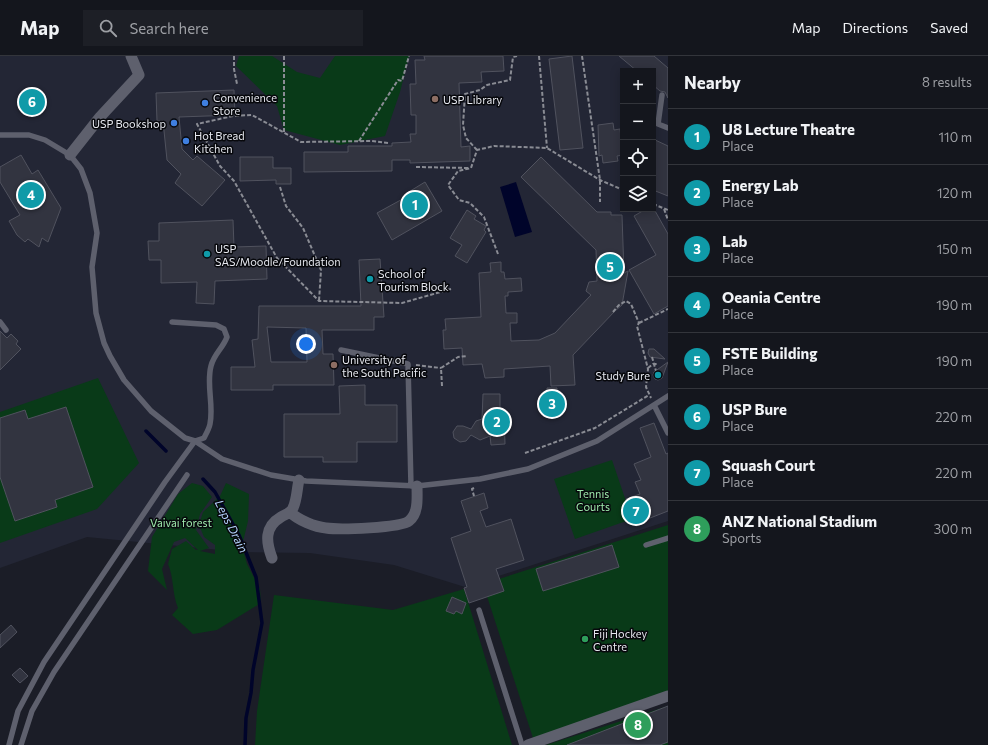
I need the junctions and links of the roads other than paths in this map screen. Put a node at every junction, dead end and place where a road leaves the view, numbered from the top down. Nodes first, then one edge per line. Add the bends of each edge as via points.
1 (131, 56) edge
2 (662, 95) dead end
3 (668, 128) edge
4 (0, 135) edge
5 (70, 155) junction
6 (0, 322) edge
7 (172, 322) dead end
8 (6, 330) dead end
9 (341, 350) dead end
10 (668, 396) edge
11 (654, 405) junction
12 (668, 433) edge
13 (195, 441) junction
14 (187, 475) dead end
15 (299, 480) junction
16 (414, 486) junction
17 (290, 512) junction
18 (668, 538) edge
19 (646, 545) dead end
20 (272, 558) dead end
21 (479, 610) dead end
22 (668, 696) edge
23 (9, 745) edge
24 (21, 745) edge
25 (522, 745) edge
26 (528, 745) edge

1 - 5 street via 139,75 100,117
2 - 3 lane via 658,124
4 - 5 lane via 29,135 45,140
5 - 13 lane via 81,169 90,193 97,234 92,266 94,298 104,343 124,380 136,396 185,438
6 - 8 lane
7 - 13 lane via 216,325 224,329 227,337 224,345 216,353 211,367 208,389 210,424 204,438
9 - 16 lane via 408,364
10 - 11 lane
11 - 12 lane
11 - 16 lane via 597,441 528,469 480,479
13 - 15 lane via 222,459 270,475
13 - 23 lane via 44,662 18,712
14 - 24 lane via 54,672 32,711
15 - 16 lane
15 - 17 street via 294,507
16 - 17 street via 418,501 414,514 409,521 400,524 347,529 326,528 306,522
17 - 20 street via 273,523 267,534
18 - 19 lane
21 - 25 lane
22 - 26 street

